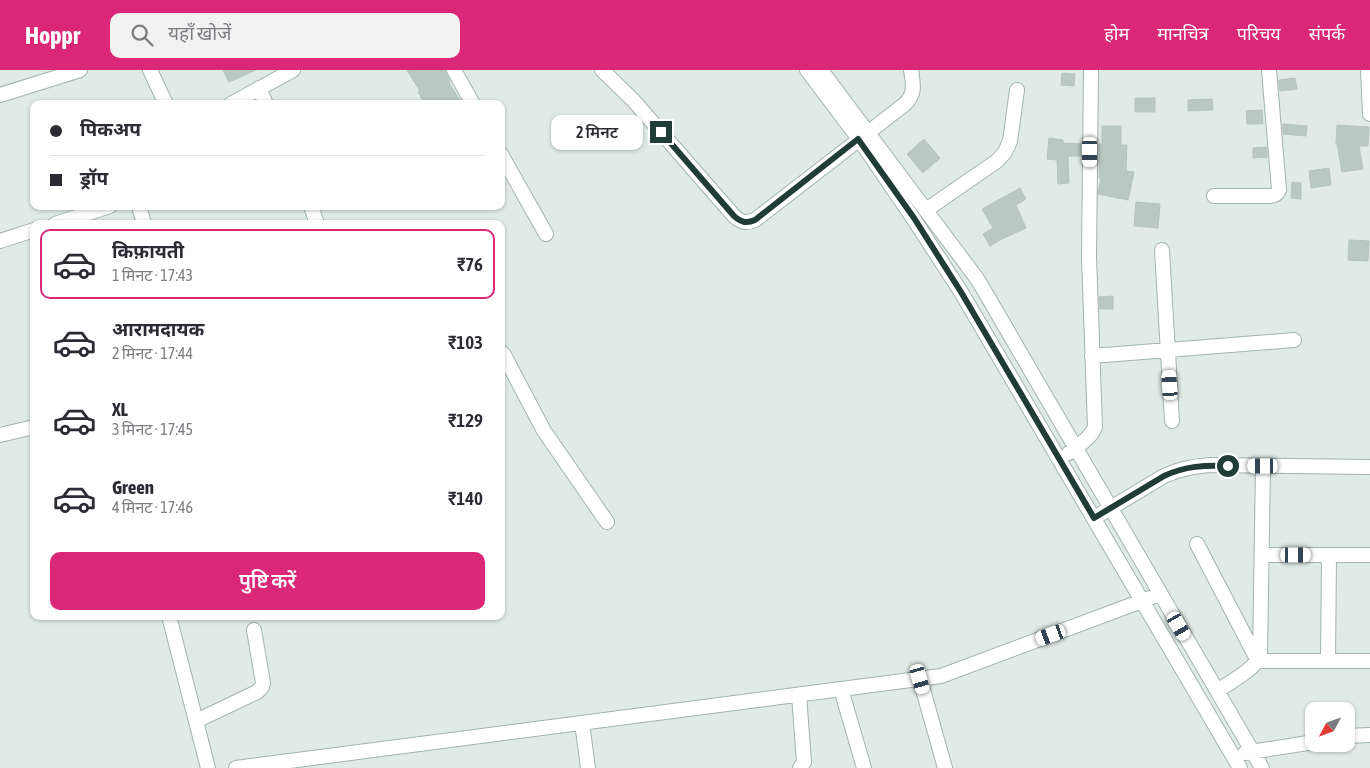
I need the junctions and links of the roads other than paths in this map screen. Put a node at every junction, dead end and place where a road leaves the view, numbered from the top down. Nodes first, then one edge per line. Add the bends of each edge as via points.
1 (80, 70) edge
2 (150, 70) edge
3 (293, 70) edge
4 (454, 70) edge
5 (602, 70) edge
6 (807, 70) edge
7 (821, 70) edge
8 (911, 70) edge
9 (1091, 70) edge
10 (1269, 70) edge
11 (1368, 70) edge
12 (259, 88) junction
13 (1017, 90) dead end
14 (0, 96) edge
15 (164, 100) edge
16 (238, 100) edge
17 (264, 100) edge
18 (471, 100) edge
19 (1370, 114) edge
20 (863, 136) junction
21 (505, 161) edge
22 (1214, 196) dead end
23 (98, 210) edge
24 (926, 210) junction
25 (67, 220) edge
26 (30, 231) edge
27 (546, 234) dead end
28 (0, 241) edge
29 (1162, 250) dead end
30 (1294, 340) dead end
31 (1168, 350) junction
32 (1092, 356) junction
33 (505, 357) edge
34 (1172, 421) dead end
35 (30, 428) edge
36 (0, 435) edge
37 (1075, 447) junction
38 (1059, 460) junction
39 (1263, 466) junction
40 (1370, 467) edge
41 (1111, 508) junction
42 (1094, 518) junction
43 (607, 522) dead end
44 (1197, 544) dead end
45 (1262, 555) junction
46 (1329, 555) junction
47 (1370, 555) edge
48 (1160, 594) junction
49 (1142, 602) junction
50 (170, 620) edge
51 (254, 630) dead end
52 (1258, 661) junction
53 (1328, 661) junction
54 (1370, 661) edge
55 (920, 679) junction
56 (841, 689) junction
57 (1217, 691) junction
58 (799, 694) junction
59 (196, 721) junction
60 (582, 723) junction
61 (1370, 735) edge
62 (1355, 736) edge
63 (1305, 743) edge
64 (1252, 752) junction
65 (1232, 755) junction
66 (316, 763) edge
67 (208, 768) edge
68 (236, 768) edge
69 (588, 768) edge
70 (800, 768) edge
71 (864, 768) edge
72 (945, 768) edge
73 (1240, 768) edge
74 (1262, 768) edge

1 - 14 street
2 - 15 street
3 - 12 street
4 - 18 street
5 - 20 street via 633,100 734,216 744,222 755,220
6 - 20 street
7 - 20 street
8 - 20 street via 913,94 910,100
9 - 32 street via 1089,256
10 - 22 street via 1278,193 1274,196
11 - 19 street
12 - 16 street
12 - 17 street
13 - 24 street via 1010,141 1005,152 997,161
20 - 24 street
20 - 38 street via 961,292
21 - 27 street
23 - 25 street
24 - 37 street via 978,280
26 - 28 street
29 - 31 street
30 - 31 street
31 - 32 street
31 - 34 street
32 - 37 street via 1094,427 1090,436
33 - 43 street via 544,431
35 - 36 street
37 - 38 street
37 - 41 street
38 - 42 street
39 - 40 street
39 - 41 street via 1210,465 1183,469 1164,476
39 - 45 street
41 - 42 street
41 - 48 street
42 - 49 street
44 - 52 street
45 - 46 street
45 - 52 street via 1261,650
46 - 47 street
46 - 53 street
48 - 49 street
48 - 57 street
49 - 55 street via 941,676
49 - 65 street
50 - 59 street
51 - 59 street via 262,687
52 - 53 street
52 - 57 street
53 - 54 street
55 - 56 street
55 - 72 street
56 - 58 street
56 - 71 street
57 - 64 street
58 - 60 street
58 - 70 street via 804,762
59 - 67 street
60 - 66 street
60 - 69 street
61 - 62 street
63 - 64 street
64 - 65 street
64 - 74 street
65 - 73 street
66 - 68 street

